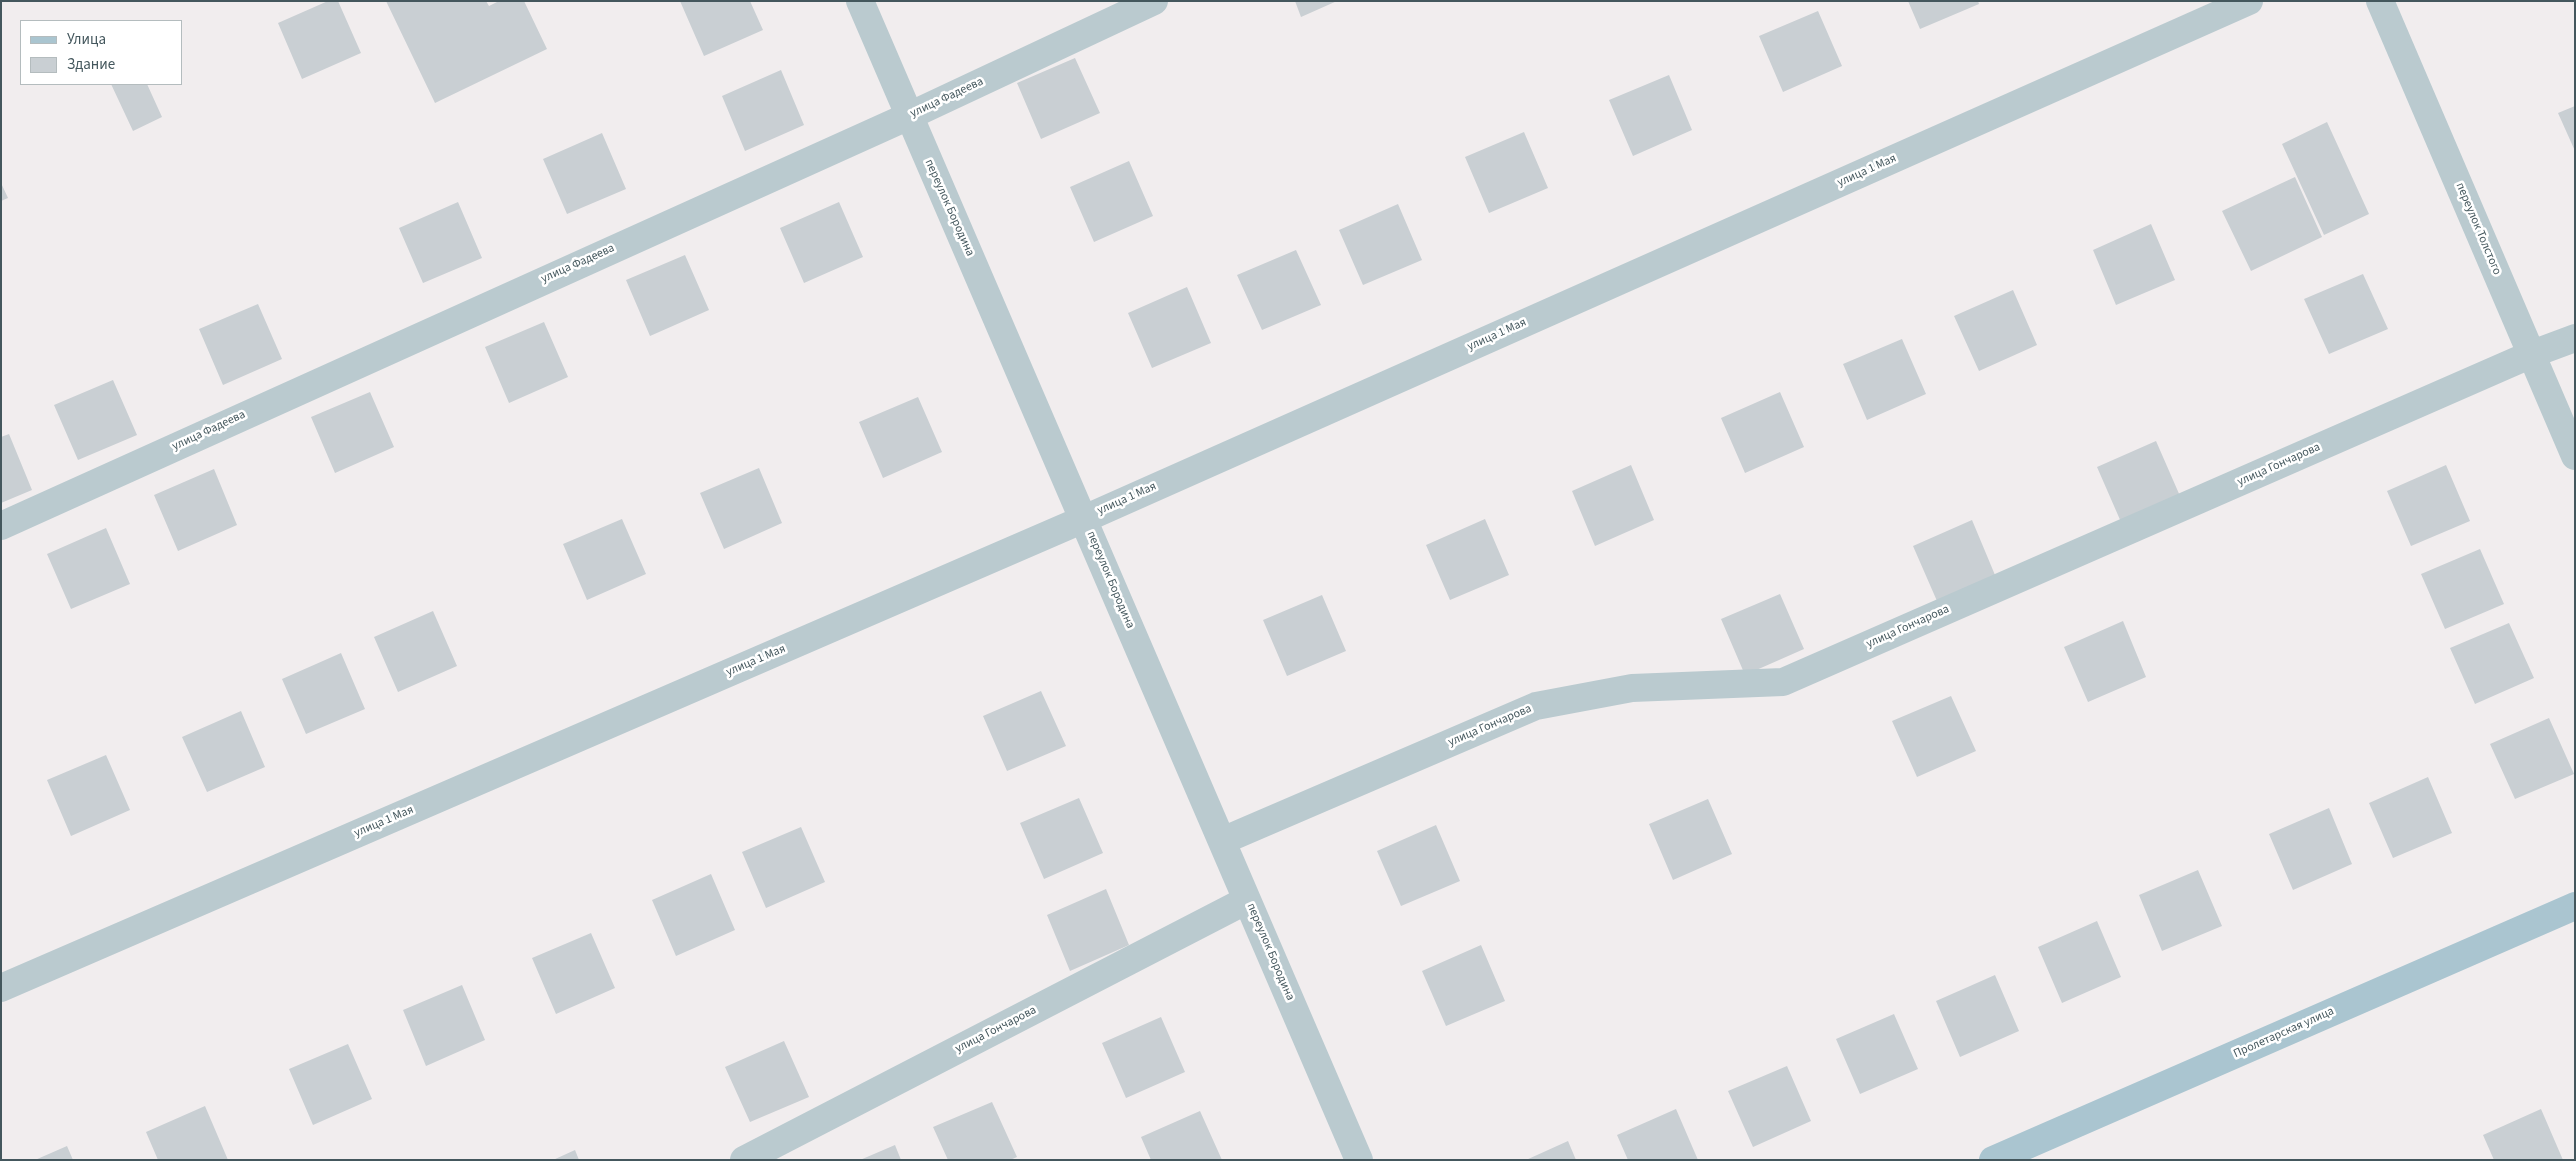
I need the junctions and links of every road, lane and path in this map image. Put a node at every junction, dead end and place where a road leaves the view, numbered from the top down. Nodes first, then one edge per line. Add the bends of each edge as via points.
1 (860, 1) edge
2 (1154, 1) edge
3 (2249, 1) edge
4 (2380, 1) edge
5 (909, 116) junction
6 (2575, 338) edge
7 (2532, 354) junction
8 (2575, 456) edge
9 (1084, 519) junction
10 (1, 526) edge
11 (1222, 841) junction
12 (1247, 900) junction
13 (2575, 906) edge
14 (1, 988) edge
15 (744, 1160) edge
16 (1358, 1160) edge
17 (1993, 1160) edge

1 - 5 street, переулок Бородина
2 - 5 street, улица Фадеева
3 - 9 street, улица 1 Мая
4 - 7 street, переулок Толстого
5 - 9 street, переулок Бородина
5 - 10 street, улица Фадеева
6 - 7 street, улица Гончарова
7 - 8 street, переулок Толстого
7 - 11 street, улица Гончарова via 1783,682 1632,688 1536,706
9 - 11 street, переулок Бородина
9 - 14 street, улица 1 Мая
11 - 12 street, переулок Бородина
12 - 15 street, улица Гончарова
12 - 16 street, переулок Бородина
13 - 17 main road, Пролетарская улица

